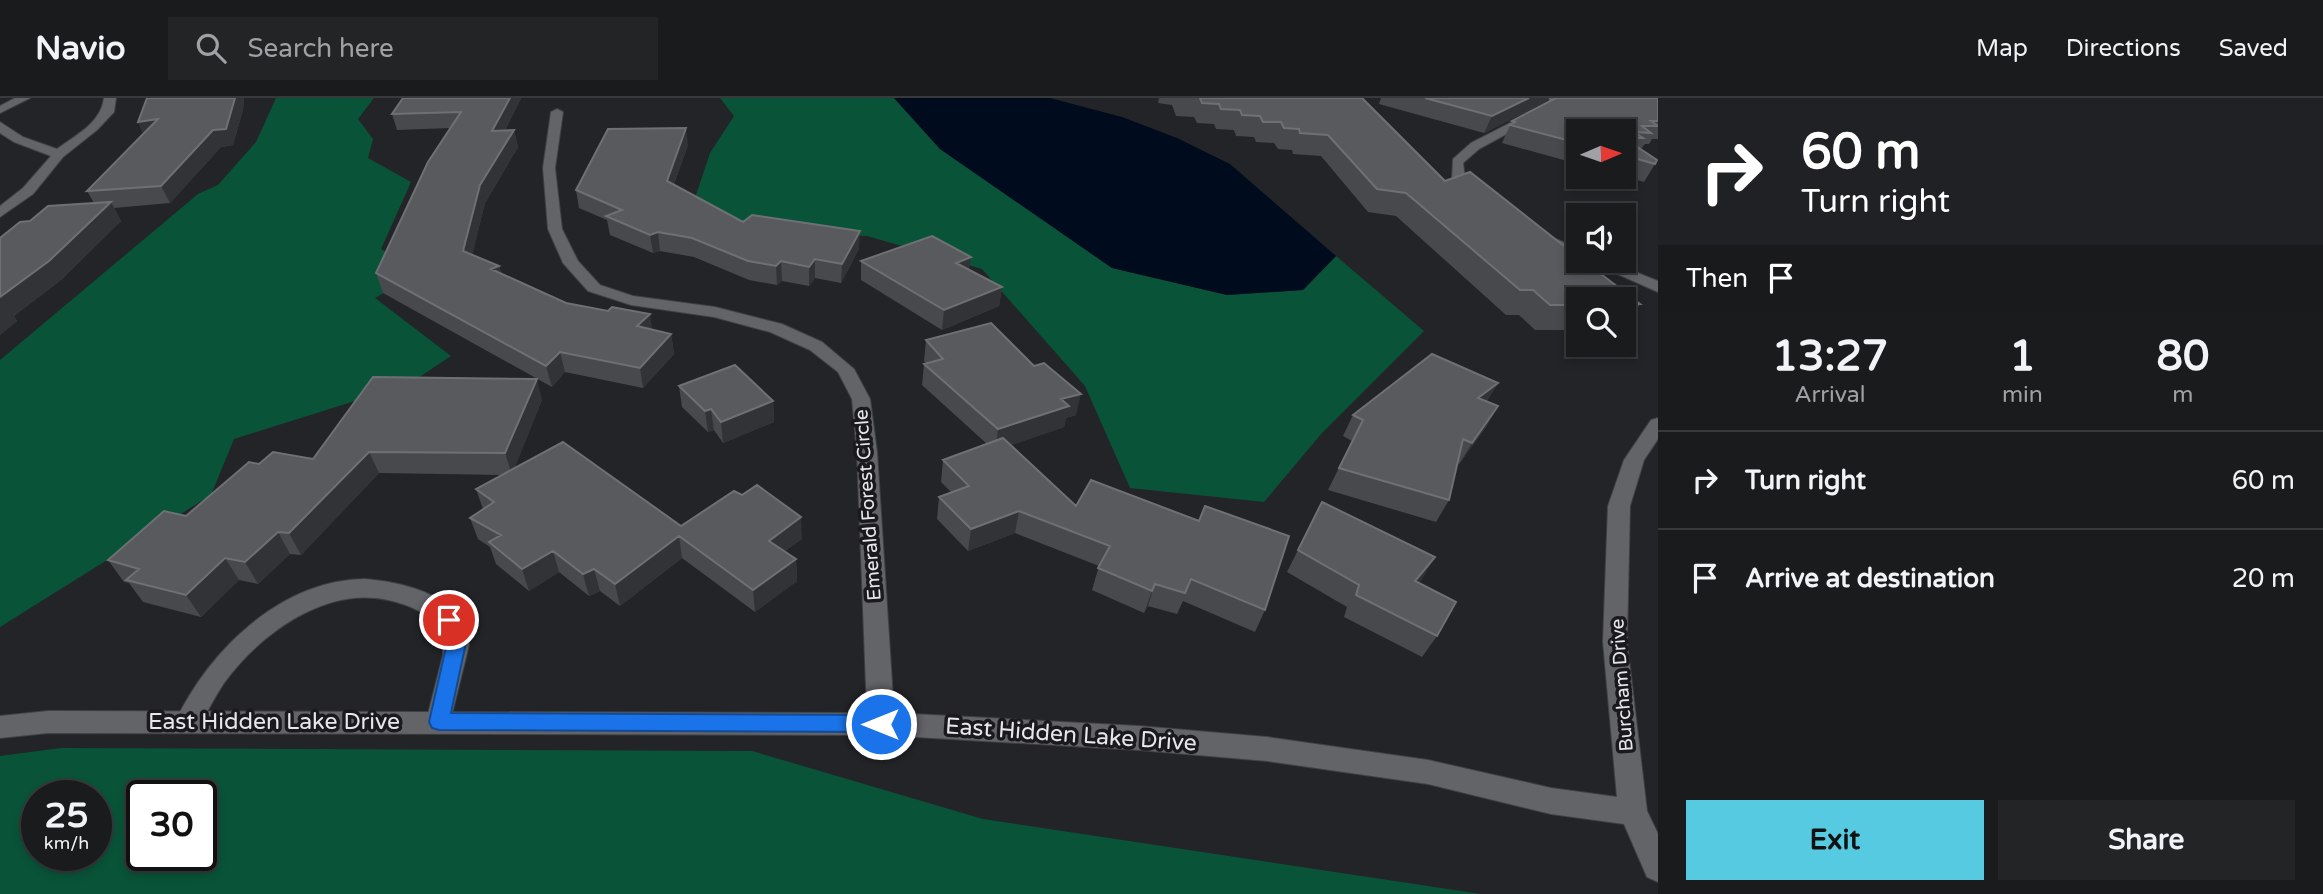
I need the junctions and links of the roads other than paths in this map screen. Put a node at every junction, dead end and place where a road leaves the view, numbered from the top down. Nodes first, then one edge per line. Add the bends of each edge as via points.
1 (23, 98) edge
2 (110, 98) edge
3 (1555, 98) edge
4 (0, 110) edge
5 (557, 112) dead end
6 (0, 126) edge
7 (59, 155) junction
8 (1489, 209) edge
9 (0, 214) edge
10 (1533, 234) edge
11 (1566, 248) edge
12 (1625, 273) edge
13 (1658, 287) edge
14 (1658, 424) edge
15 (188, 722) junction
16 (439, 722) junction
17 (881, 724) junction
18 (0, 727) edge
19 (1633, 812) junction
20 (1658, 867) edge

1 - 4 street
2 - 7 street via 101,120
3 - 8 street via 1557,103 1475,146 1457,162 1459,179
5 - 17 street, Emerald Forest Circle via 549,167 555,229 571,263 594,288 631,300 715,312 776,328 816,346 845,369 861,399
6 - 7 street
7 - 9 street via 28,191
10 - 11 street
12 - 13 street
14 - 19 street, Burcham Drive via 1634,460 1619,506 1615,642
15 - 16 street, East Hidden Lake Drive
15 - 16 street via 216,674 275,619 314,599 359,588 423,601 449,620 457,638
15 - 18 street, East Hidden Lake Drive via 48,722
16 - 17 street, East Hidden Lake Drive
17 - 19 street, East Hidden Lake Drive via 1267,749 1428,772 1551,801
19 - 20 street, Burcham Drive

